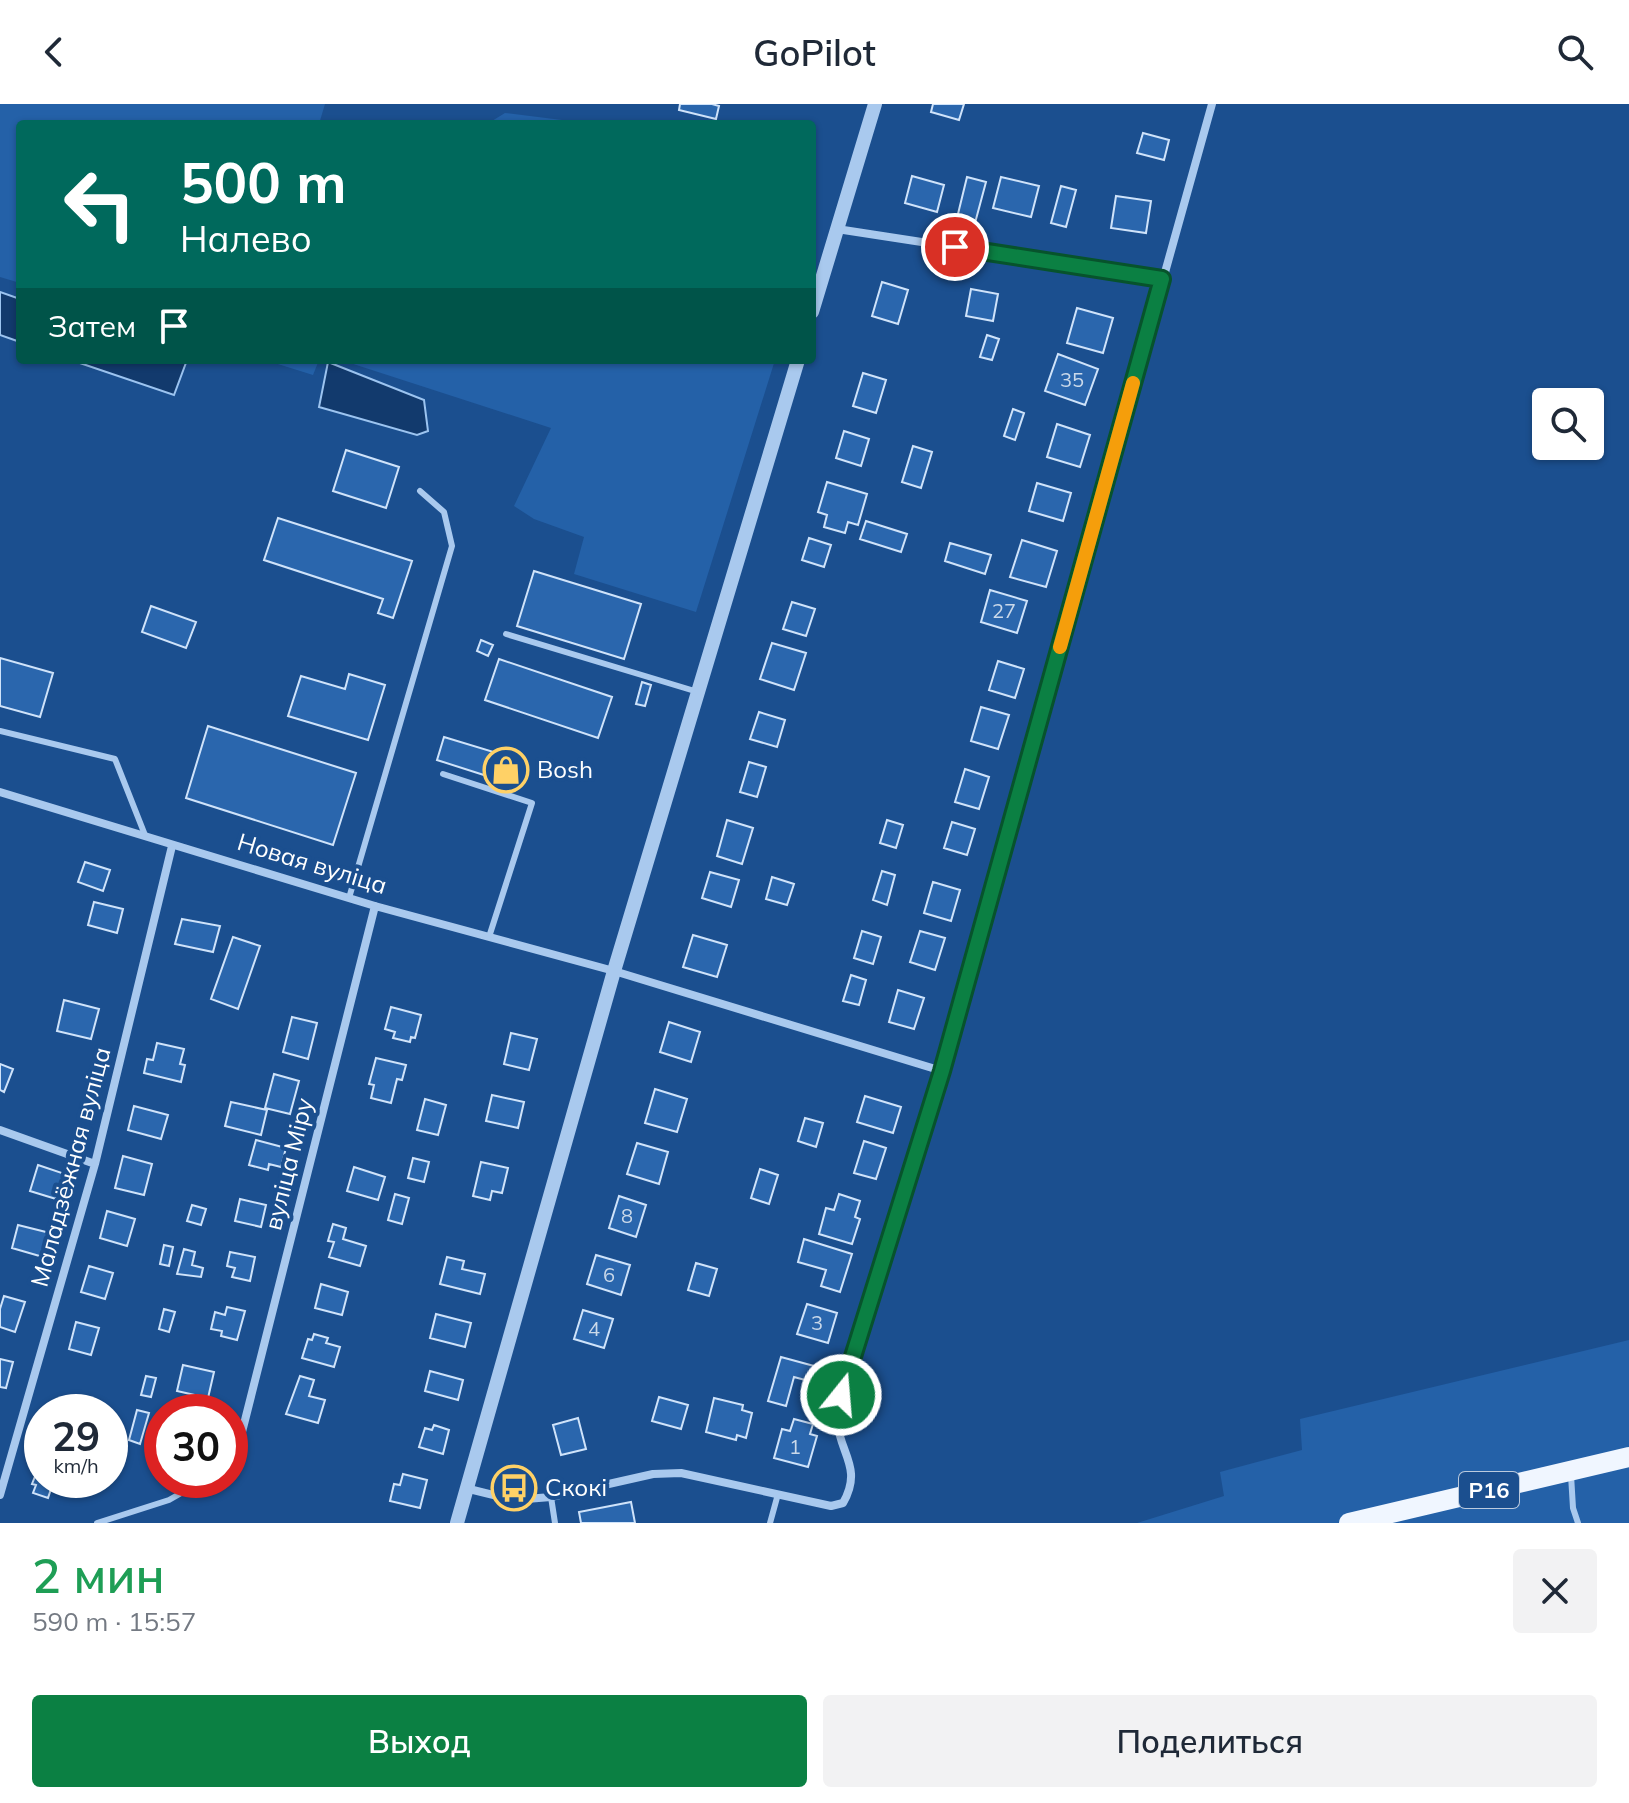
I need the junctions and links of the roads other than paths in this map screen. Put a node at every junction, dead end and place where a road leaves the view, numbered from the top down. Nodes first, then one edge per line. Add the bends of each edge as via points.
1 (875, 104) edge
2 (1212, 104) edge
3 (837, 229) junction
4 (1162, 279) junction
5 (816, 299) edge
6 (797, 364) edge
7 (420, 491) dead end
8 (506, 634) dead end
9 (698, 692) junction
10 (0, 731) edge
11 (443, 774) dead end
12 (0, 792) edge
13 (146, 838) junction
14 (172, 846) junction
15 (349, 898) junction
16 (375, 906) junction
17 (489, 937) junction
18 (614, 971) junction
19 (942, 1071) junction
20 (0, 1130) edge
21 (95, 1164) junction
22 (248, 1408) edge
23 (1629, 1457) edge
24 (1571, 1471) junction
25 (465, 1488) junction
26 (778, 1494) junction
27 (0, 1495) edge
28 (551, 1497) junction
29 (172, 1498) edge
30 (97, 1523) edge
31 (457, 1523) edge
32 (555, 1523) edge
33 (770, 1523) edge
34 (1349, 1523) edge
35 (1578, 1523) edge

1 - 3 street
2 - 4 street
3 - 4 street
3 - 5 street
4 - 19 street
6 - 9 street
7 - 15 lane via 444,512 452,546
8 - 9 lane
9 - 18 street
10 - 13 lane via 115,759
11 - 17 lane via 532,803
12 - 13 street, Новая вуліца
13 - 14 street, Новая вуліца
14 - 15 street, Новая вуліца
14 - 21 street, Маладзёжная вуліца
15 - 16 street, Новая вуліца
16 - 17 street, Новая вуліца
16 - 22 street, вуліца Міру
17 - 18 street, Новая вуліца
18 - 19 street, Новая вуліца
18 - 25 street
19 - 26 street via 841,1395 837,1420 853,1480 843,1503 831,1506
20 - 21 street
21 - 27 street, Маладзёжная вуліца
23 - 24 main road, Р16
24 - 34 main road, Р16
24 - 35 lane
25 - 28 street via 514,1500
25 - 31 street
26 - 28 street via 681,1473 653,1474
26 - 33 lane
28 - 32 lane
29 - 30 lane

